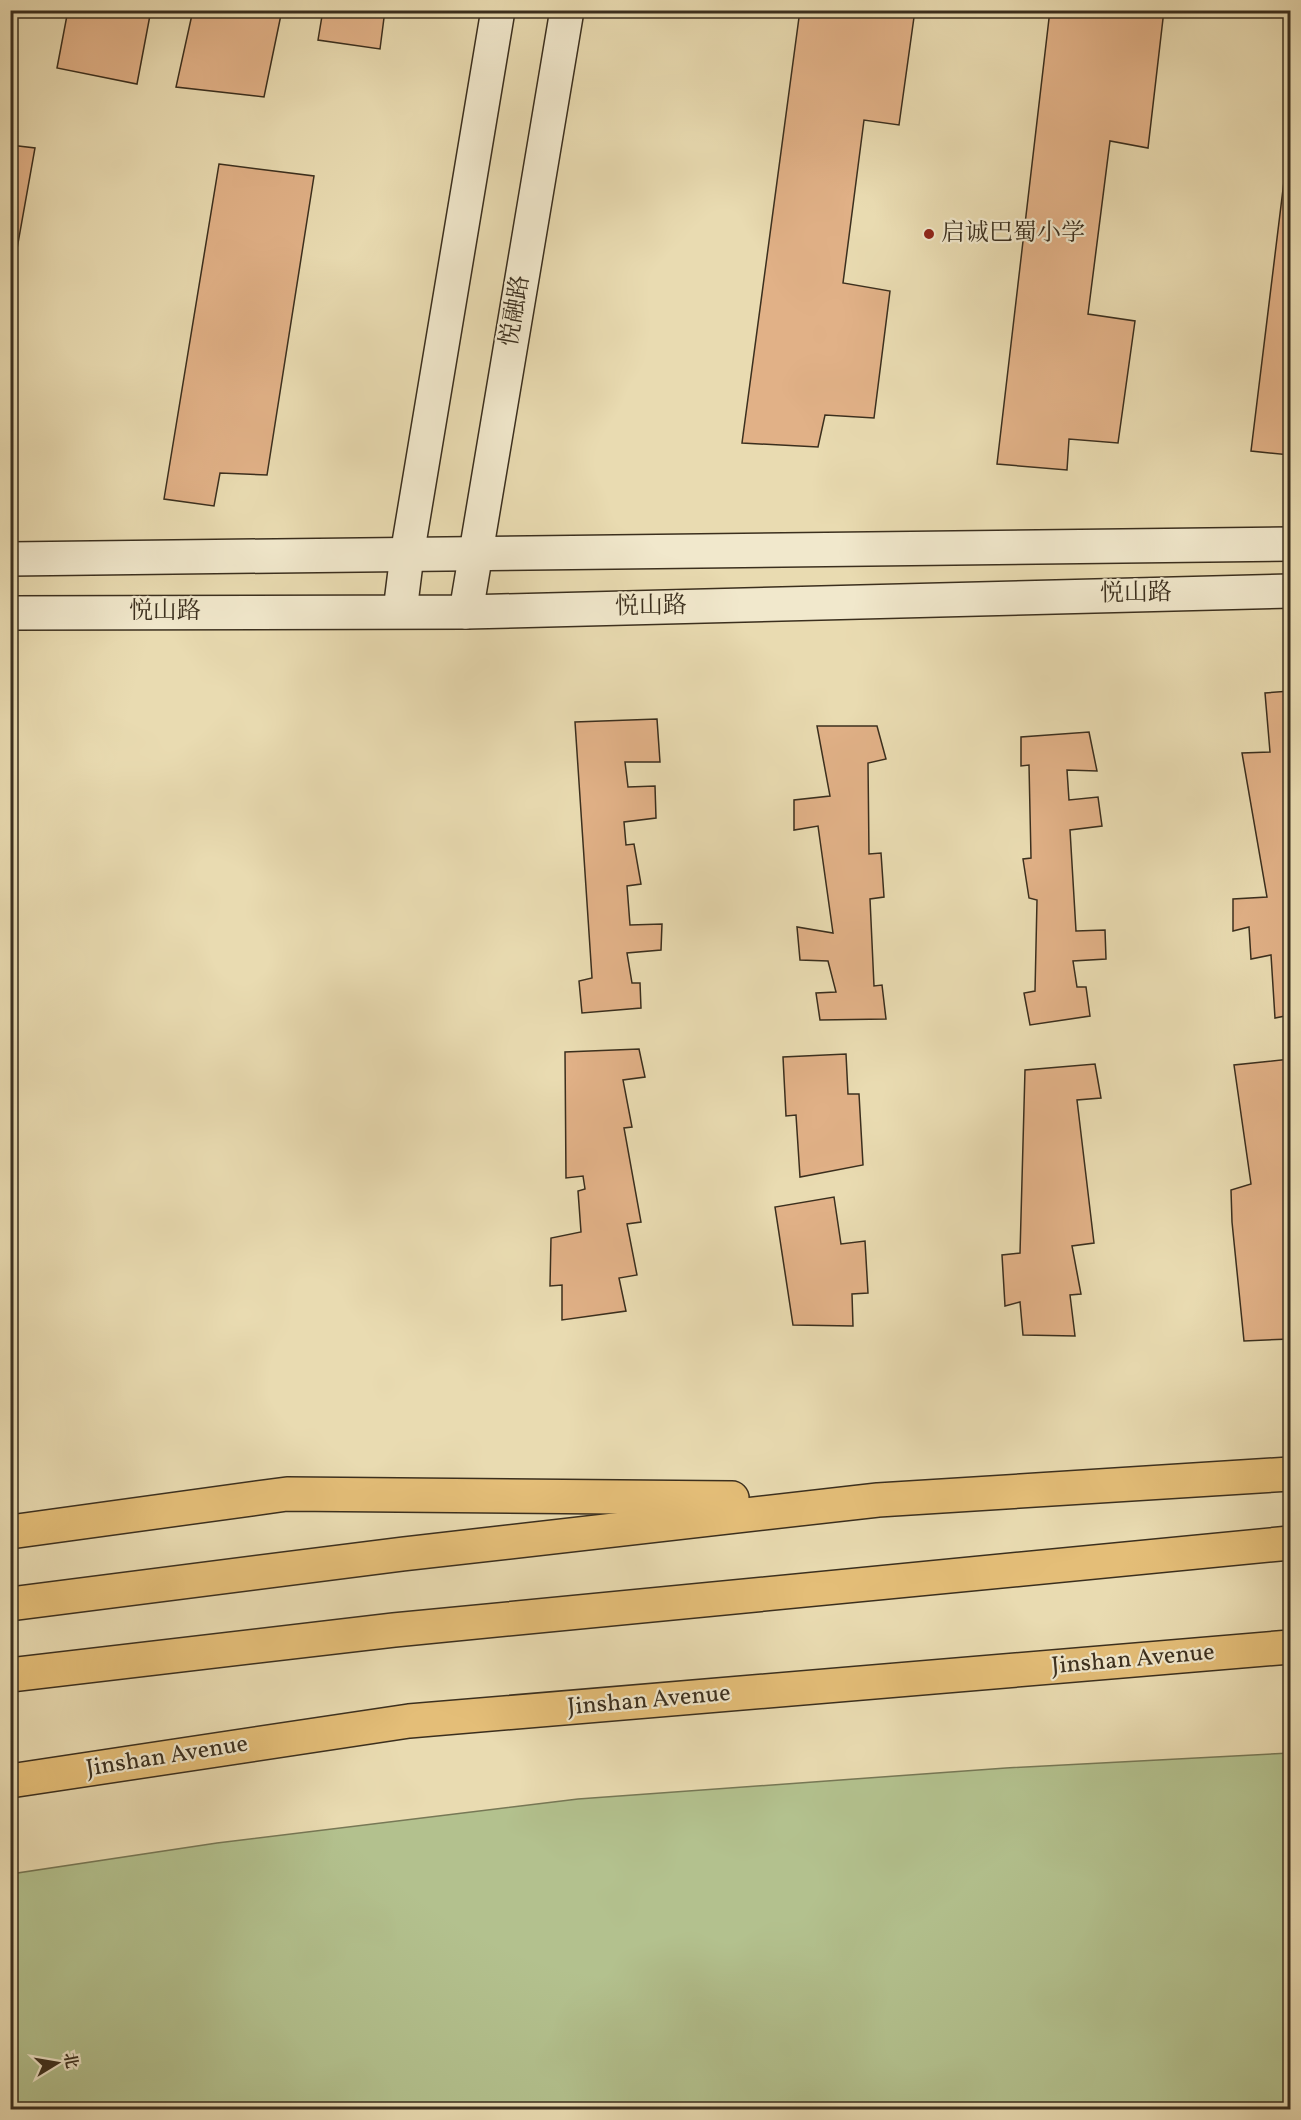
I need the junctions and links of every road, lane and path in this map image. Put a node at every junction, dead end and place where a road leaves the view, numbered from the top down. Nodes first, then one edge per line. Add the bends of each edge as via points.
1 (498, 10) edge
2 (567, 10) edge
3 (1290, 544) edge
4 (475, 554) junction
5 (407, 555) junction
6 (10, 559) edge
7 (1290, 591) edge
8 (400, 611) junction
9 (466, 612) junction
10 (10, 613) edge
11 (1290, 1474) edge
12 (878, 1500) junction
13 (10, 1532) edge
14 (1290, 1542) edge
15 (10, 1604) edge
16 (1290, 1647) edge
17 (10, 1675) edge
18 (10, 1781) edge

1 - 5 main road
2 - 4 main road, 悦融路
3 - 4 main road, 悦山路
4 - 5 main road, 悦山路
4 - 9 main road, 悦融路
5 - 6 main road, 悦山路
5 - 8 main road
7 - 9 main road, 悦山路
8 - 9 main road, 悦山路
8 - 10 main road, 悦山路
11 - 12 highway
12 - 13 highway via 287,1494
12 - 15 highway
14 - 17 highway via 394,1630
16 - 18 highway, Jinshan Avenue via 409,1721

